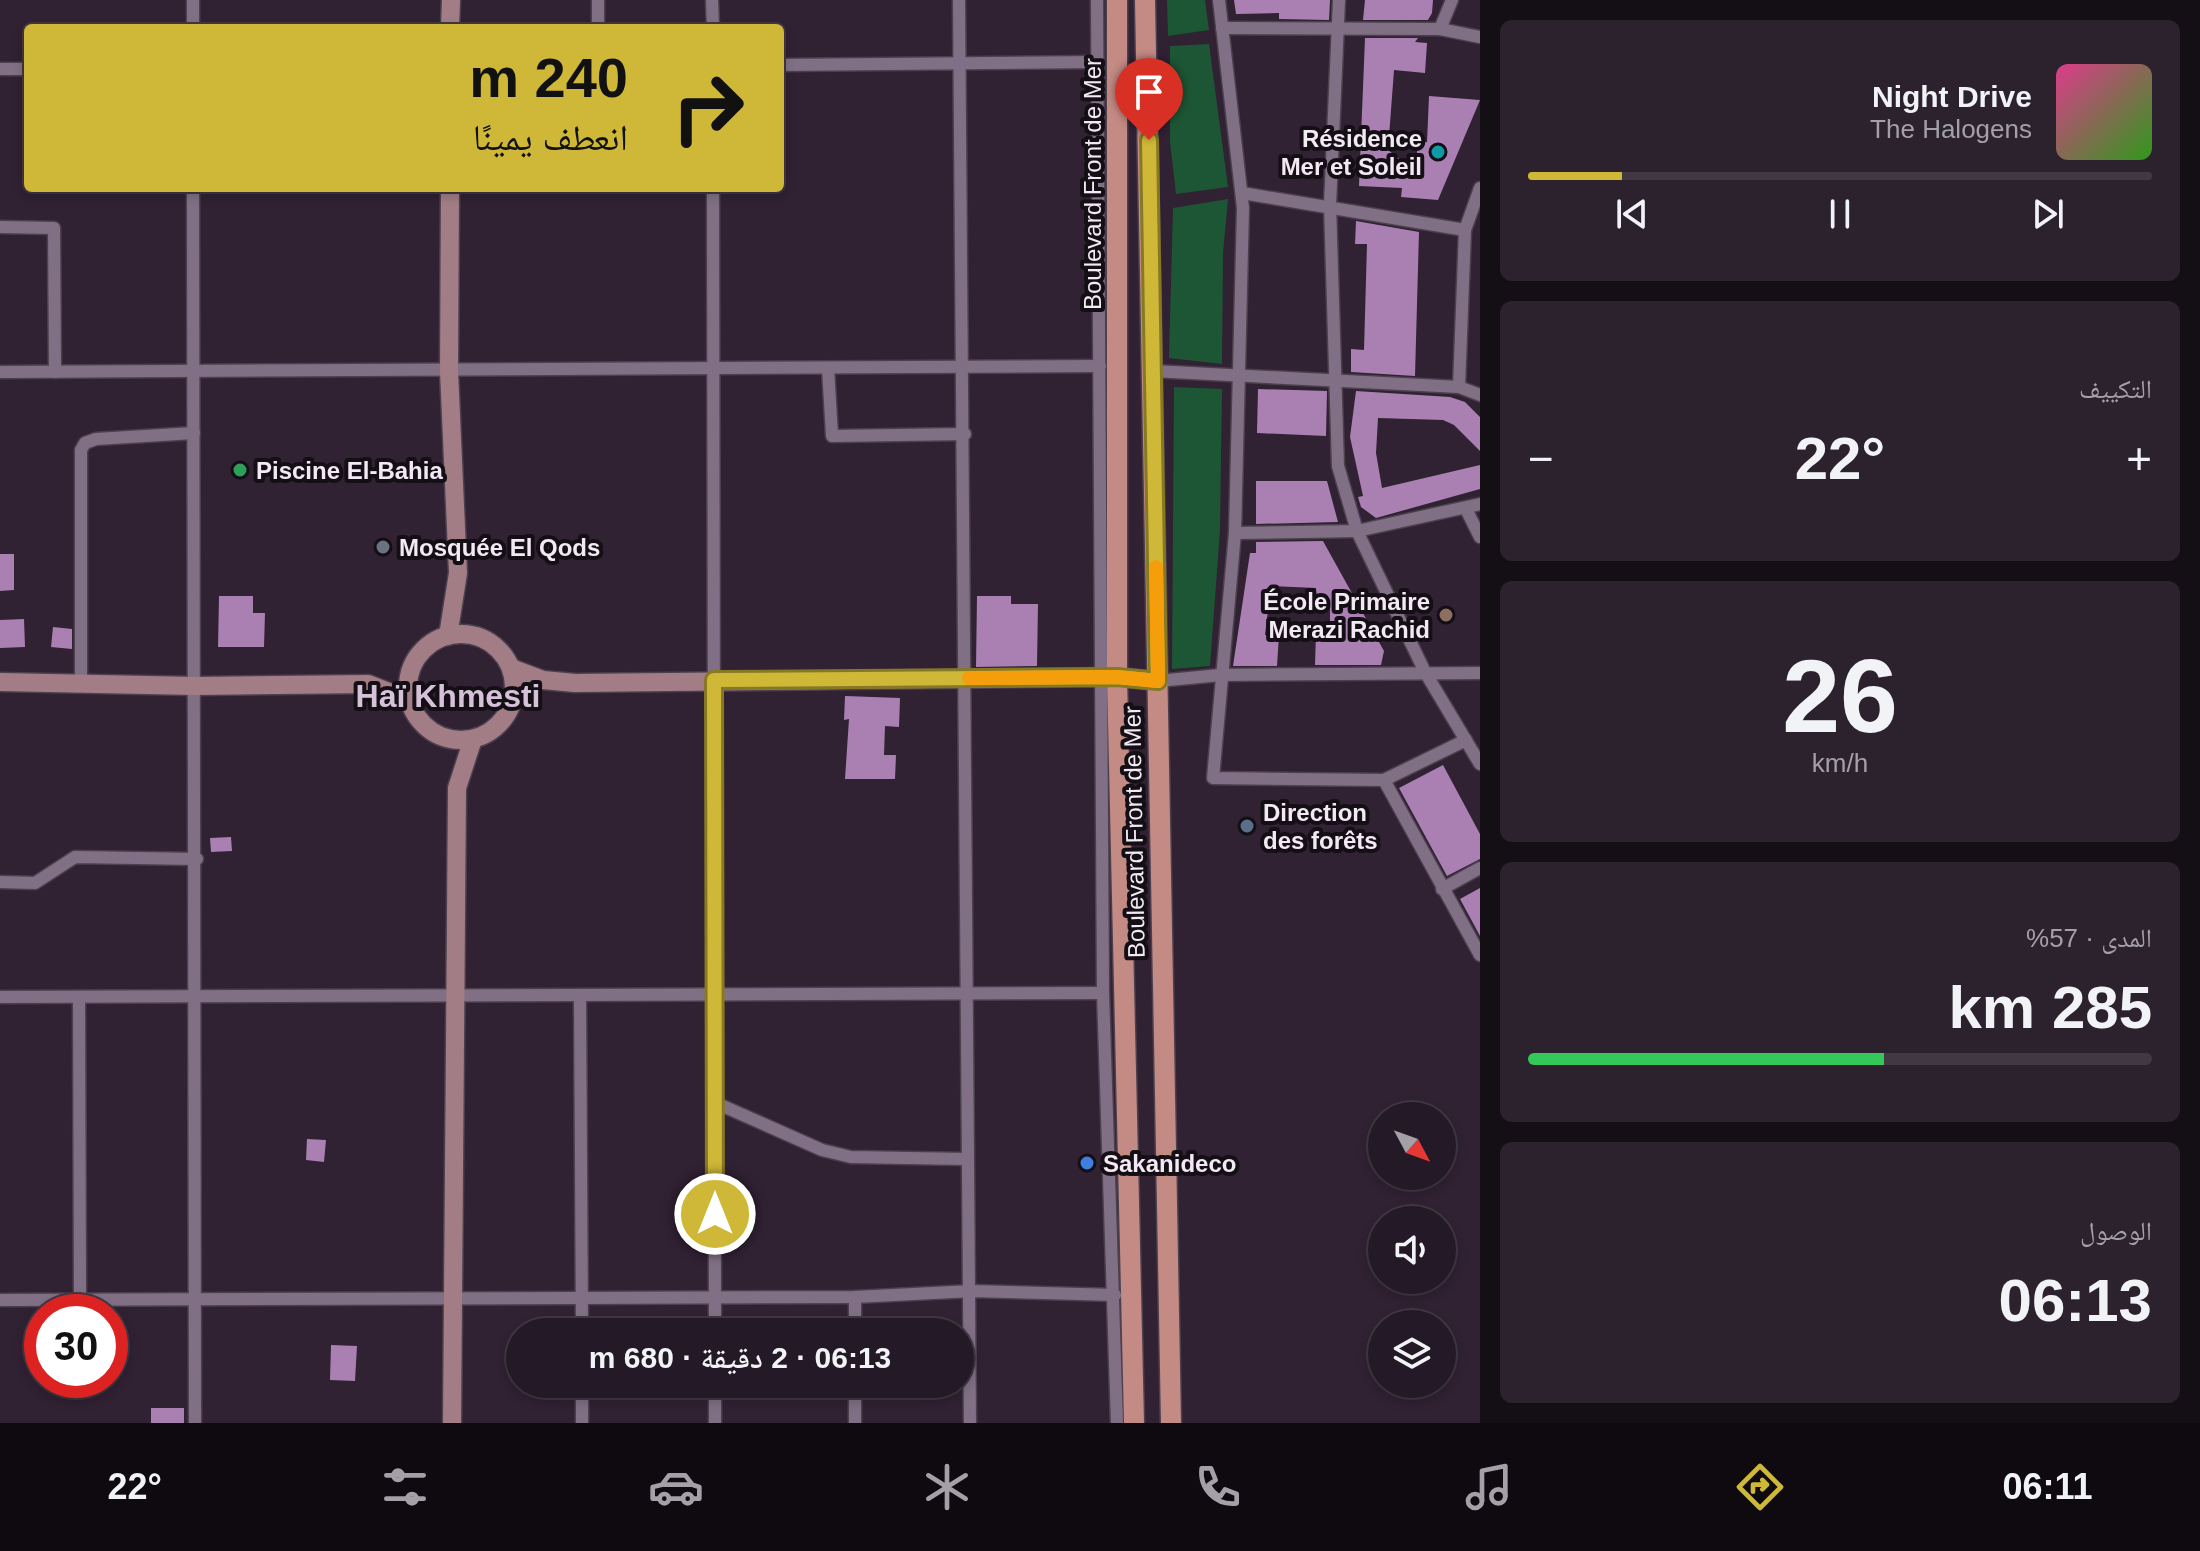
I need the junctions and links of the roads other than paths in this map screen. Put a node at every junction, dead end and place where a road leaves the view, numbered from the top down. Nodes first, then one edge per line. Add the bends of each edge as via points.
1 (193, 0) edge
2 (451, 0) edge
3 (598, 0) edge
4 (712, 0) edge
5 (959, 0) edge
6 (1097, 0) edge
7 (1117, 0) edge
8 (1145, 0) edge
9 (1219, 0) edge
10 (1339, 0) edge
11 (1452, 0) edge
12 (193, 24) edge
13 (450, 24) edge
14 (598, 24) edge
15 (713, 24) edge
16 (1222, 28) junction
17 (1338, 28) junction
18 (1440, 29) junction
19 (1480, 37) edge
20 (959, 62) junction
21 (1097, 62) junction
22 (784, 65) edge
23 (0, 69) edge
24 (24, 69) edge
25 (1480, 188) edge
26 (193, 192) edge
27 (450, 192) edge
28 (713, 192) edge
29 (1242, 193) junction
30 (1330, 205) junction
31 (0, 227) edge
32 (1465, 230) junction
33 (1100, 366) junction
34 (711, 367) junction
35 (828, 368) junction
36 (193, 369) junction
37 (964, 369) junction
38 (449, 371) junction
39 (1153, 371) junction
40 (0, 372) edge
41 (55, 372) junction
42 (1240, 375) junction
43 (1335, 382) junction
44 (1459, 387) junction
45 (1480, 395) edge
46 (194, 433) junction
47 (965, 434) junction
48 (1480, 504) edge
49 (1466, 509) junction
50 (1357, 531) junction
51 (1235, 533) junction
52 (1480, 537) edge
53 (457, 591) junction
54 (473, 635) junction
55 (448, 636) junction
56 (511, 668) junction
57 (411, 669) junction
58 (1425, 672) junction
59 (1480, 673) edge
60 (1220, 675) junction
61 (966, 678) junction
62 (1110, 678) junction
63 (543, 680) junction
64 (714, 680) junction
65 (1158, 681) junction
66 (0, 682) edge
67 (81, 684) junction
68 (375, 685) junction
69 (196, 686) junction
70 (513, 698) junction
71 (409, 700) junction
72 (443, 737) junction
73 (473, 739) junction
74 (1466, 740) junction
75 (1480, 764) edge
76 (459, 776) junction
77 (1384, 780) junction
78 (197, 859) junction
79 (1480, 868) edge
80 (0, 882) edge
81 (1442, 889) junction
82 (1480, 955) edge
83 (1103, 993) junction
84 (716, 994) junction
85 (966, 995) junction
86 (580, 996) junction
87 (0, 997) edge
88 (79, 997) junction
89 (454, 997) junction
90 (196, 998) junction
91 (716, 1103) junction
92 (966, 1159) junction
93 (972, 1291) junction
94 (80, 1294) edge
95 (1115, 1295) junction
96 (715, 1296) junction
97 (452, 1297) junction
98 (582, 1297) junction
99 (855, 1297) junction
100 (196, 1298) junction
101 (128, 1299) edge
102 (0, 1300) edge
103 (24, 1300) edge
104 (582, 1318) edge
105 (715, 1318) edge
106 (855, 1318) edge
107 (582, 1398) edge
108 (715, 1398) edge
109 (855, 1398) edge
110 (195, 1423) edge
111 (452, 1423) edge
112 (582, 1423) edge
113 (715, 1423) edge
114 (855, 1423) edge
115 (970, 1423) edge
116 (1117, 1423) edge
117 (1134, 1423) edge
118 (1171, 1423) edge

1 - 12 street
2 - 13 street
3 - 14 street
4 - 15 street
5 - 20 street
6 - 21 street
7 - 62 main road, Boulevard Front de Mer
8 - 39 main road, Boulevard Front de Mer
9 - 16 street
10 - 17 street
11 - 18 street
16 - 17 street
16 - 29 street
17 - 18 street
17 - 30 street
18 - 19 street
20 - 21 street
20 - 22 street
20 - 37 street
21 - 33 street
23 - 24 street
25 - 32 street
26 - 36 street
27 - 38 street
28 - 34 street
29 - 30 street
29 - 42 street
30 - 32 street
30 - 43 street
31 - 41 street via 54,228
32 - 44 street
33 - 37 street
33 - 62 street
34 - 35 street
34 - 38 street
34 - 64 street
35 - 37 street
35 - 47 street via 832,436
36 - 38 street
36 - 41 street
36 - 46 street
37 - 47 street
38 - 53 street
39 - 42 street
39 - 65 main road, Boulevard Front de Mer
40 - 41 street
42 - 43 street
42 - 51 street
43 - 44 street
43 - 50 street via 1338,466
44 - 45 street
46 - 67 street via 96,439 81,450
46 - 69 street
47 - 61 street
48 - 49 street
49 - 50 street
49 - 52 street
50 - 51 street
50 - 58 street
51 - 60 street
53 - 54 street
53 - 55 street
54 - 55 street
54 - 56 street via 492,644
55 - 57 street via 426,648
56 - 63 street
56 - 70 street
57 - 68 street
57 - 71 street
58 - 59 street
58 - 60 street
58 - 74 street
60 - 65 street
60 - 77 street via 1213,778
61 - 62 street
61 - 64 street
61 - 85 street
62 - 65 street
62 - 83 street
62 - 117 main road, Boulevard Front de Mer
63 - 64 street
63 - 70 street
64 - 84 street
65 - 118 main road, Boulevard Front de Mer
66 - 67 street
67 - 69 street
68 - 69 street
68 - 71 street
69 - 78 street
70 - 73 street via 503,719
71 - 72 street via 425,727
72 - 73 street
72 - 76 street
73 - 76 street
74 - 75 street
74 - 77 street
76 - 89 street
77 - 81 street
78 - 80 street via 75,857 35,883
78 - 90 street
79 - 81 street
81 - 82 street
83 - 85 street
83 - 95 street
84 - 85 street
84 - 86 street
84 - 91 street
85 - 92 street
86 - 89 street
86 - 98 street
87 - 88 street
88 - 90 street
88 - 94 street
89 - 90 street
89 - 97 street
90 - 100 street
91 - 92 street via 822,1150 851,1157
91 - 96 street
92 - 93 street
93 - 95 street
93 - 99 street
93 - 115 street
95 - 116 street
96 - 98 street
96 - 99 street
96 - 105 street
97 - 98 street
97 - 100 street
97 - 111 street
98 - 104 street
99 - 106 street
100 - 101 street
100 - 110 street
102 - 103 street
107 - 112 street
108 - 113 street
109 - 114 street

